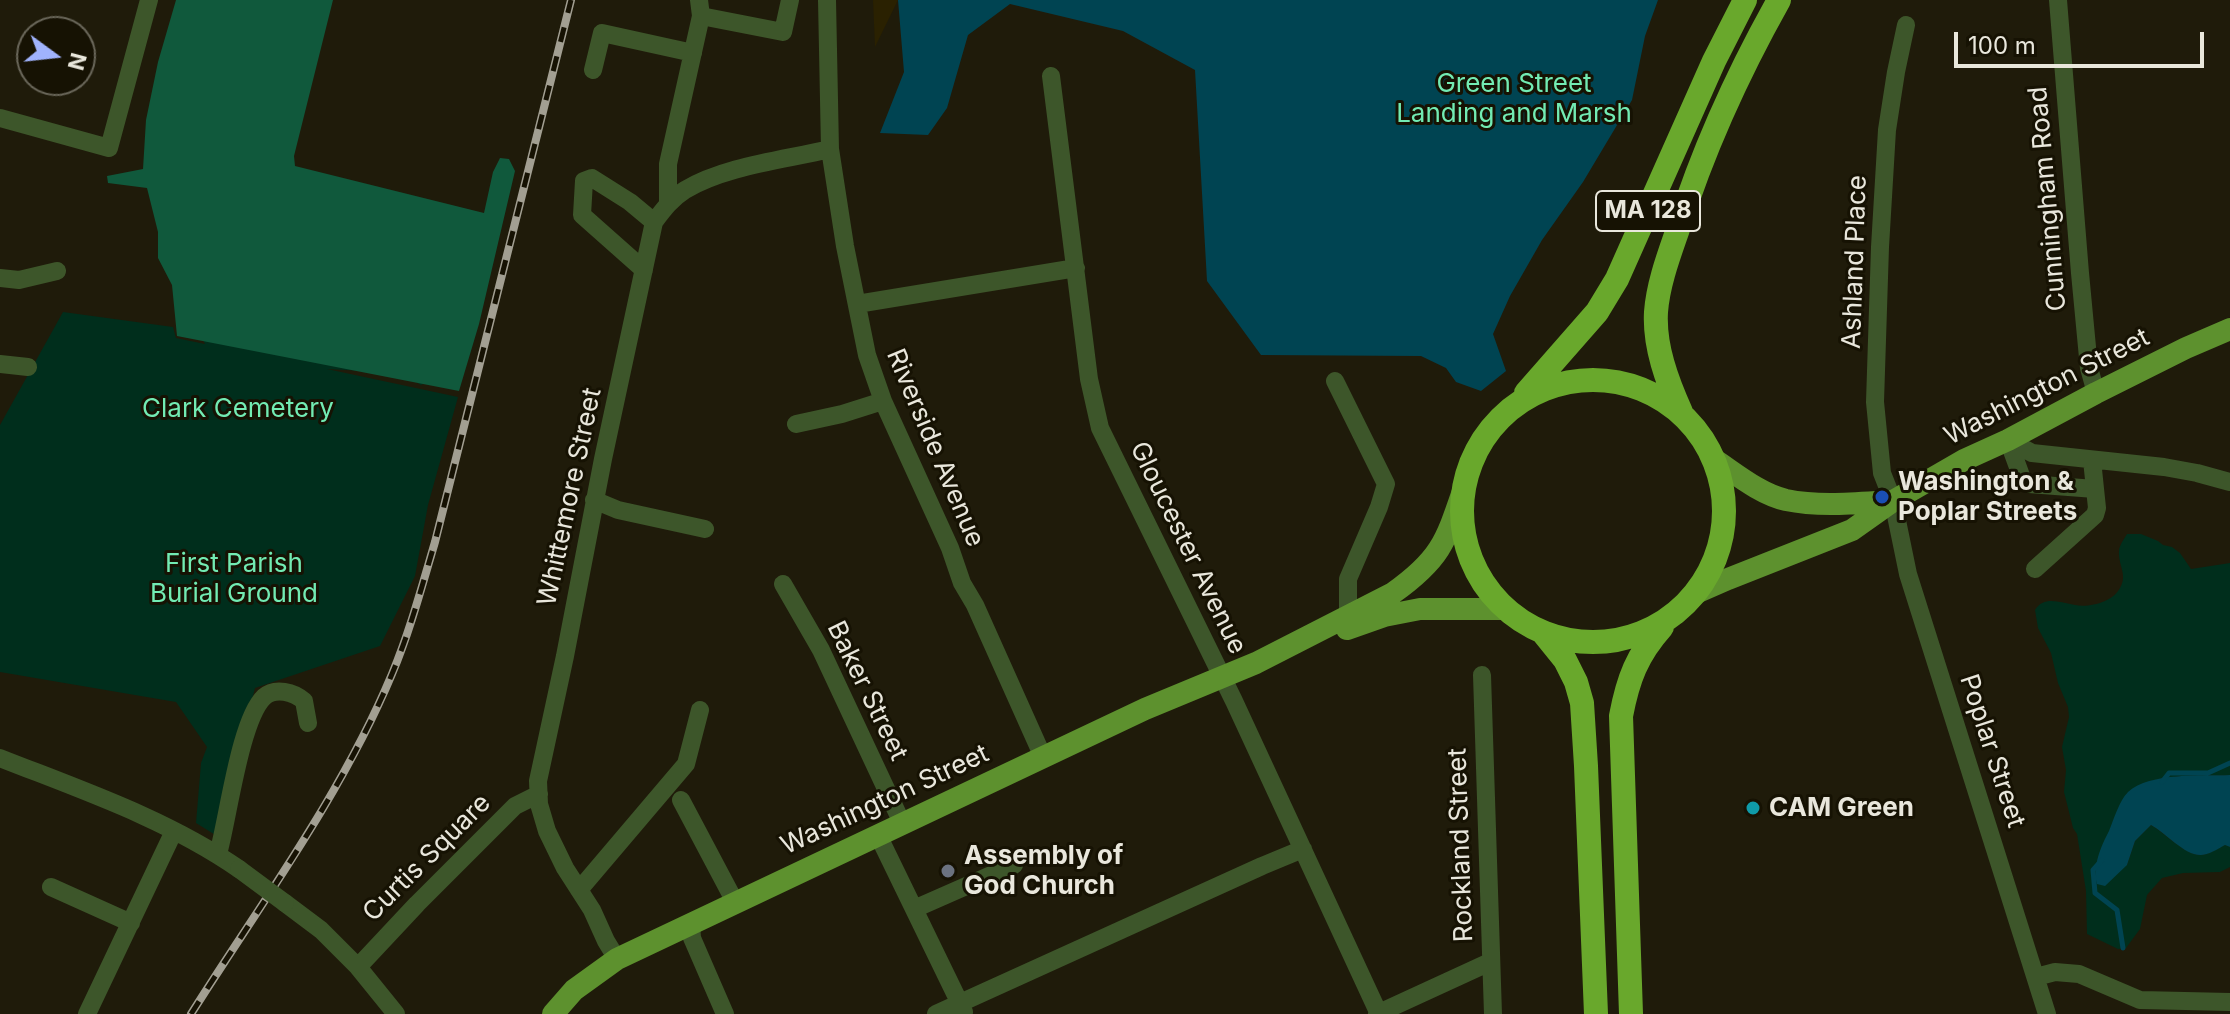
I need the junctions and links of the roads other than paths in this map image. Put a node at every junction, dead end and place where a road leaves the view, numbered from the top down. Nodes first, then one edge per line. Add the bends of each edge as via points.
1 (149, 0) edge
2 (790, 0) edge
3 (827, 0) edge
4 (1745, 0) edge
5 (1779, 0) edge
6 (2058, 0) edge
7 (700, 8) edge
8 (1906, 25) dead end
9 (693, 53) junction
10 (593, 70) dead end
11 (1051, 76) dead end
12 (0, 118) edge
13 (830, 149) junction
14 (668, 204) junction
15 (654, 222) junction
16 (1076, 268) junction
17 (644, 270) junction
18 (57, 271) dead end
19 (0, 278) edge
20 (857, 304) junction
21 (2230, 329) edge
22 (0, 364) edge
23 (28, 367) dead end
24 (1335, 381) dead end
25 (2096, 393) junction
26 (883, 401) junction
27 (1518, 402) junction
28 (1682, 414) junction
29 (796, 424) dead end
30 (2008, 440) junction
31 (1715, 460) junction
32 (2092, 460) junction
33 (2230, 482) edge
34 (1464, 488) junction
35 (2095, 489) junction
36 (594, 500) junction
37 (1893, 501) junction
38 (705, 529) dead end
39 (2035, 569) dead end
40 (783, 584) dead end
41 (1696, 593) junction
42 (1505, 609) junction
43 (1348, 616) junction
44 (1669, 619) junction
45 (1544, 634) junction
46 (1256, 663) junction
47 (1482, 675) dead end
48 (1222, 678) junction
49 (700, 710) dead end
50 (308, 723) dead end
51 (1044, 756) junction
52 (0, 758) edge
53 (539, 794) junction
54 (681, 800) dead end
55 (902, 823) junction
56 (174, 831) junction
57 (878, 835) junction
58 (1303, 849) junction
59 (218, 854) junction
60 (1014, 865) dead end
61 (51, 887) dead end
62 (579, 890) junction
63 (735, 902) junction
64 (914, 909) junction
65 (131, 923) junction
66 (691, 923) junction
67 (617, 959) junction
68 (1490, 962) junction
69 (358, 967) junction
70 (2036, 977) junction
71 (2230, 1002) edge
72 (963, 1009) edge
73 (87, 1014) edge
74 (396, 1014) edge
75 (553, 1014) edge
76 (725, 1014) edge
77 (936, 1014) edge
78 (1378, 1014) edge
79 (1493, 1014) edge
80 (1596, 1014) edge
81 (1631, 1014) edge
82 (2047, 1014) edge

1 - 12 street via 109,148
2 - 7 street via 783,32
3 - 13 street, Riverside Avenue
4 - 27 highway, MA 128 via 1617,279 1597,312
5 - 28 highway, MA 128 via 1702,160 1658,297 1658,344
6 - 25 street, Cunningham Road via 2089,368
7 - 9 street
8 - 37 street, Ashland Place via 1887,130 1875,402 1882,473
9 - 10 street via 602,33
9 - 14 street via 668,164
11 - 16 street, Gloucester Avenue
13 - 14 street, Whittemore Street via 727,173 684,190
13 - 20 street, Riverside Avenue
14 - 15 street, Whittemore Street
15 - 17 street, Whittemore Street
15 - 17 street via 592,178 584,181 582,215
16 - 20 street
16 - 48 street, Gloucester Avenue via 1100,428
17 - 36 street, Whittemore Street
18 - 19 street via 19,280
20 - 26 street, Riverside Avenue
21 - 25 main road, Washington Street
22 - 23 street
24 - 43 street via 1386,484 1348,579
25 - 30 main road, Washington Street
26 - 29 street
26 - 51 street, Riverside Avenue
27 - 28 highway via 1559,384 1604,380 1641,388
27 - 34 highway, MA 128 via 1483,439
28 - 31 highway, MA 128
30 - 32 street via 2032,453
30 - 35 street via 2023,481
30 - 37 main road, Washington Street
31 - 37 main road, Washington Street via 1783,499 1819,504
31 - 41 highway, MA 128 via 1725,514 1715,561
32 - 33 street via 2164,467
32 - 35 street
34 - 42 highway, MA 128 via 1462,520 1469,554 1487,589
34 - 43 main road, Washington Street via 1447,537 1429,562 1393,593
35 - 39 street via 2095,515
36 - 38 street
36 - 53 street, Whittemore Street
37 - 41 main road, Washington Street via 1852,530
37 - 70 street, Poplar Street via 1908,574
40 - 55 street, Baker Street via 821,650
41 - 44 highway, MA 128
42 - 45 highway, MA 128
42 - 46 main road, Washington Street via 1420,609 1384,616
43 - 46 main road, Washington Street
44 - 45 highway via 1614,642 1582,643
44 - 81 highway, MA 128 via 1635,664 1621,716
45 - 80 highway, MA 128 via 1565,660 1582,703
46 - 48 main road, Washington Street
47 - 68 street, Rockland Street
48 - 51 main road, Washington Street
48 - 58 street, Gloucester Avenue
49 - 62 street via 686,764
50 - 59 street via 304,701 294,694 270,693 260,702 233,784
51 - 55 main road, Washington Street
52 - 56 street
53 - 62 street, Whittemore Street via 547,831
53 - 69 street, Curtis Square via 515,806
54 - 63 street
55 - 57 main road, Washington Street
56 - 59 street
56 - 65 street
57 - 63 main road, Washington Street
57 - 64 street
58 - 72 street
58 - 78 street, Gloucester Avenue
59 - 69 street, bridge via 321,930
60 - 64 street
61 - 65 street
62 - 67 street, Whittemore Street
63 - 66 main road, Washington Street
64 - 72 street
65 - 73 street
66 - 67 main road, Washington Street
66 - 76 street via 692,938
67 - 75 main road, Washington Street via 574,990
68 - 78 street
68 - 79 street, Rockland Street
69 - 74 street
70 - 71 street via 2079,974 2140,1000
70 - 82 street, Poplar Street
72 - 77 street

